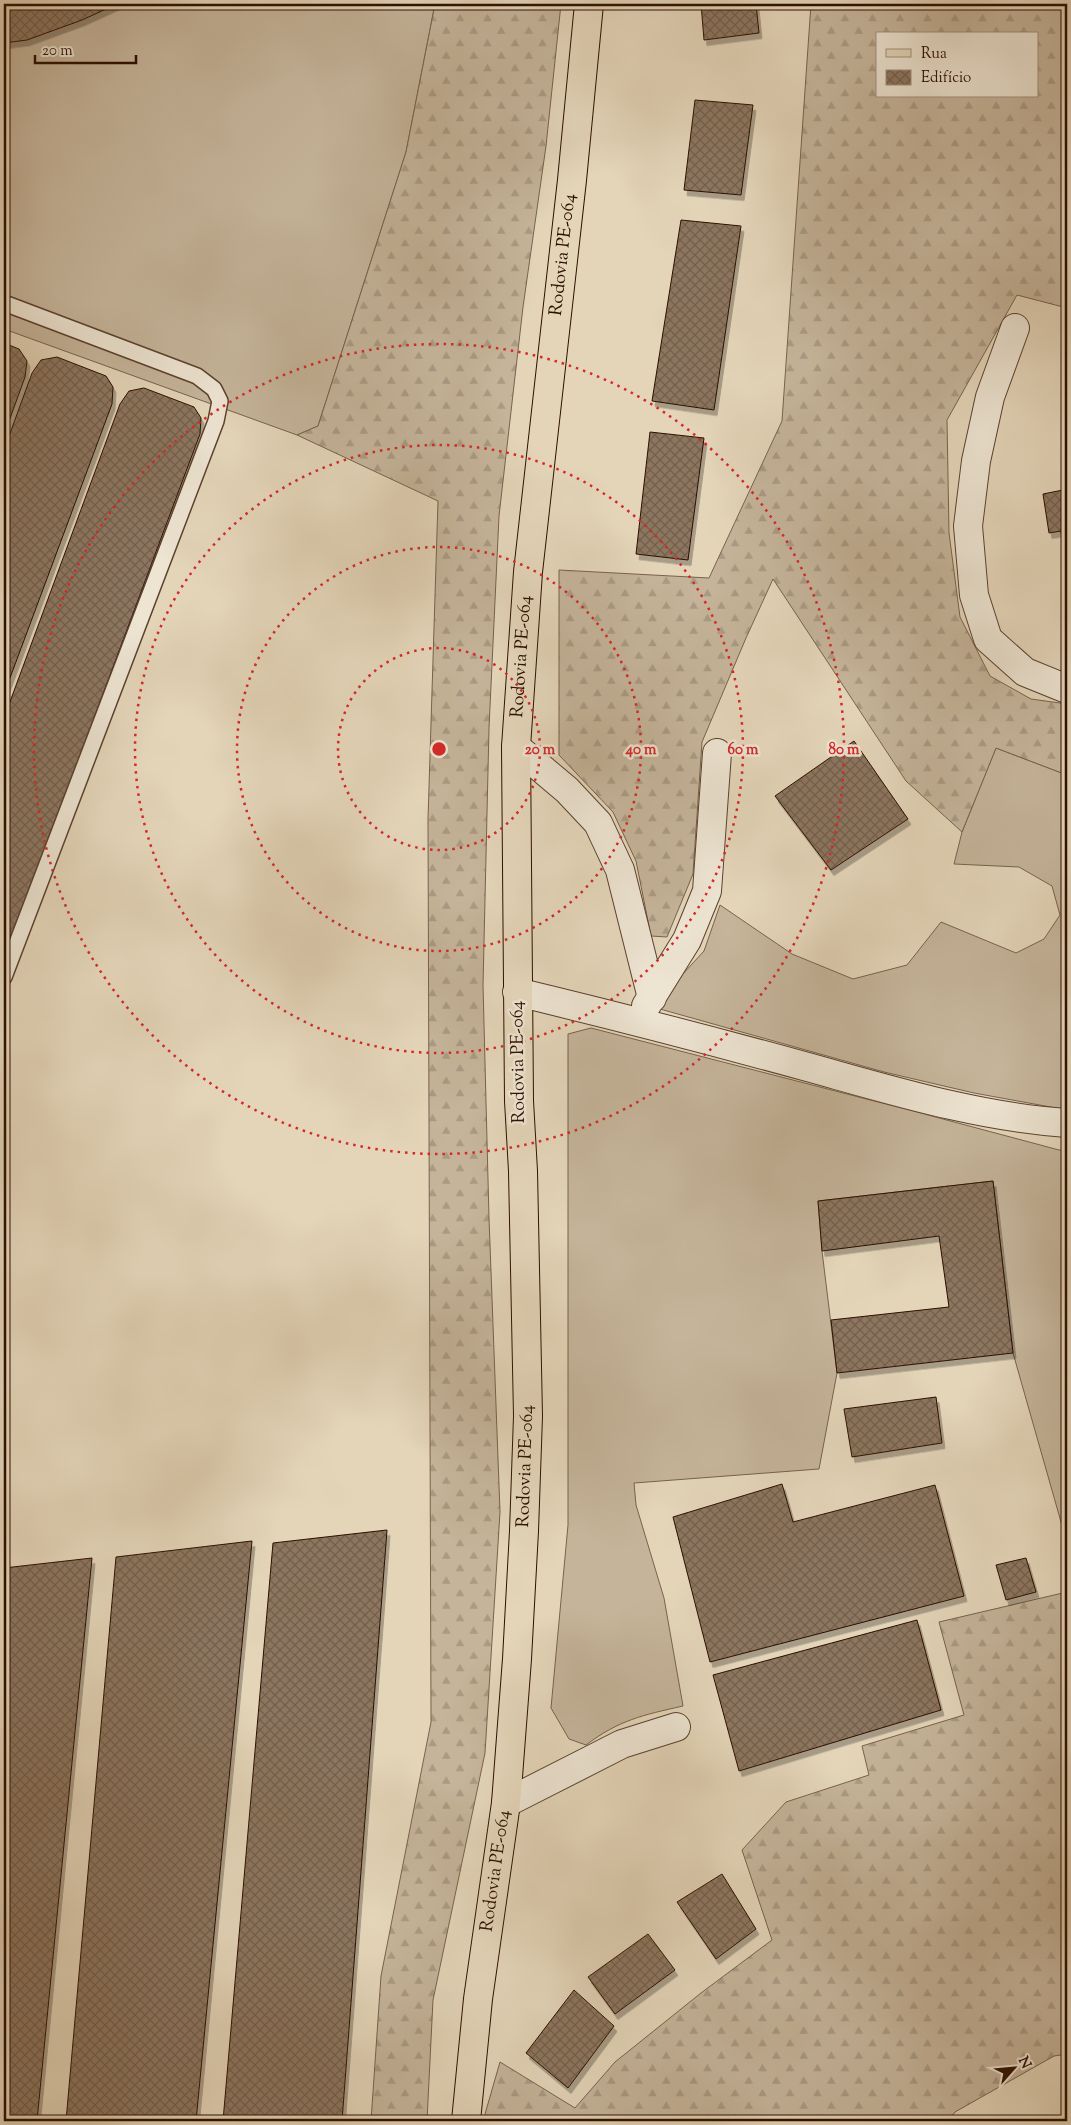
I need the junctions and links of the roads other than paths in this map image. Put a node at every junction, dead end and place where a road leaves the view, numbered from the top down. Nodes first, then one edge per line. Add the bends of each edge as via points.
1 (589, 4) edge
2 (4, 303) edge
3 (1015, 328) dead end
4 (1067, 689) edge
5 (516, 747) junction
6 (717, 753) dead end
7 (4, 977) edge
8 (517, 992) junction
9 (652, 998) junction
10 (636, 1022) junction
11 (1067, 1123) edge
12 (676, 1726) dead end
13 (506, 1804) junction
14 (466, 2121) edge

1 - 5 main road, Rodovia PE-064 via 528,572
2 - 7 lane via 197,376 214,389 220,401 194,485
3 - 4 street via 990,397 976,461 968,526 974,595 988,639 1025,672
5 - 8 main road, Rodovia PE-064
5 - 9 street via 567,790 598,823 620,870
6 - 9 street via 707,891 687,940
8 - 10 street
8 - 13 main road, Rodovia PE-064 via 528,1416 517,1660
9 - 10 street
10 - 11 street via 953,1107
12 - 13 street via 622,1744
13 - 14 main road, Rodovia PE-064 via 478,1999

